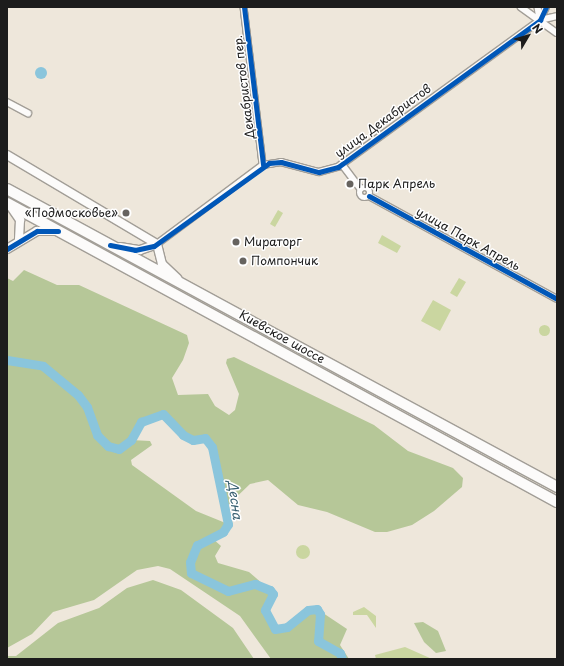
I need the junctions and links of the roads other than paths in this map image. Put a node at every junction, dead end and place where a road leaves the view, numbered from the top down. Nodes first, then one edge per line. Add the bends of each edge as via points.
1 (244, 7) edge
2 (521, 7) edge
3 (538, 7) edge
4 (546, 7) edge
5 (557, 16) edge
6 (540, 20) junction
7 (557, 33) edge
8 (7, 102) edge
9 (28, 113) dead end
10 (7, 155) edge
11 (342, 164) junction
12 (263, 165) junction
13 (7, 188) edge
14 (8, 204) edge
15 (58, 231) junction
16 (148, 238) junction
17 (19, 242) junction
18 (157, 244) junction
19 (110, 245) junction
20 (7, 249) edge
21 (147, 249) junction
22 (186, 285) junction
23 (557, 299) edge
24 (557, 487) edge
25 (557, 502) edge

1 - 12 street, Декабристов пер.
2 - 6 street
3 - 6 street
4 - 6 street, улица Декабристов
5 - 6 street
6 - 7 street
6 - 11 street, улица Декабристов
8 - 9 street
10 - 16 street
11 - 12 street, улица Декабристов via 319,172 281,162
11 - 23 street, улица Парк Апрель via 361,189 361,196 369,196
12 - 18 street, улица Декабристов
13 - 19 highway, Киевское шоссе
14 - 15 highway, Киевское шоссе
14 - 17 street via 20,220
15 - 17 street via 37,231
15 - 25 highway, Киевское шоссе
16 - 18 street
16 - 21 street
17 - 20 street
18 - 21 street
18 - 22 street via 162,264
19 - 21 street
19 - 22 highway, Киевское шоссе
22 - 24 highway, Киевское шоссе

